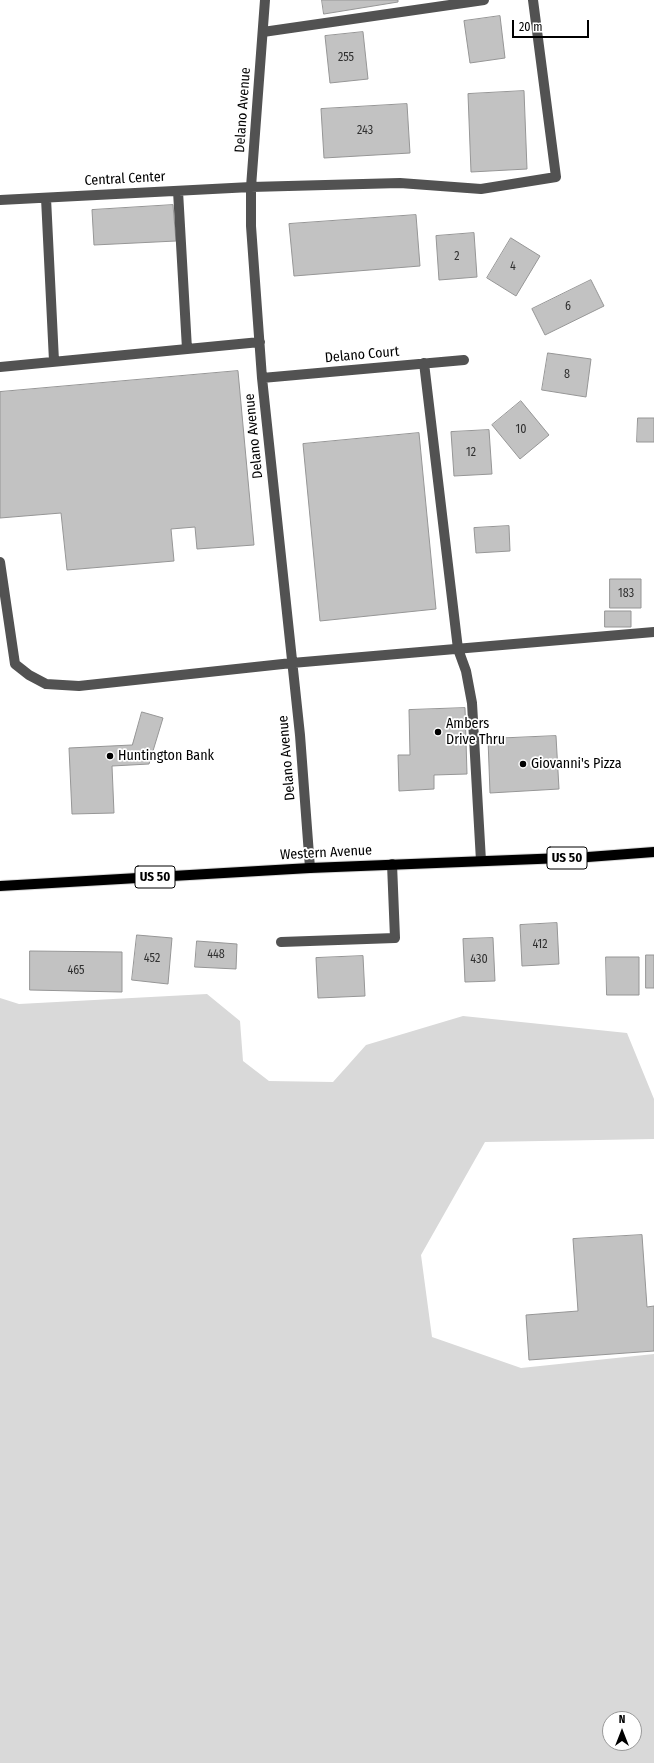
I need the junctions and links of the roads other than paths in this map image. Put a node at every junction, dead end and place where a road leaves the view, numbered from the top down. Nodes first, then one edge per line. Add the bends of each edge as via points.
1 (265, 0) edge
2 (484, 0) edge
3 (533, 0) edge
4 (263, 32) junction
5 (251, 187) junction
6 (178, 191) junction
7 (46, 198) junction
8 (0, 200) edge
9 (260, 342) junction
10 (187, 349) junction
11 (464, 360) dead end
12 (54, 361) junction
13 (424, 363) junction
14 (0, 366) edge
15 (262, 378) junction
16 (0, 562) edge
17 (654, 632) edge
18 (458, 649) junction
19 (292, 663) junction
20 (654, 852) edge
21 (481, 861) junction
22 (392, 864) junction
23 (310, 868) junction
24 (0, 886) edge
25 (281, 942) dead end

1 - 4 street, Delano Avenue
2 - 4 street
3 - 5 street, Central Center via 556,178 481,189 400,183
4 - 5 street, Delano Avenue
5 - 6 street, Central Center
5 - 9 street, Delano Avenue via 251,226
6 - 7 street, Central Center
6 - 10 street
7 - 8 street, Central Center
7 - 12 street
9 - 10 street
9 - 15 street, Delano Avenue
10 - 12 street
11 - 13 street, Delano Court
12 - 14 street
13 - 15 street, Delano Court
13 - 18 street
15 - 19 street, Delano Avenue
16 - 19 street via 15,664 46,684 79,686
17 - 18 street
18 - 19 street
18 - 21 street via 466,671 472,703
19 - 23 street, Delano Avenue
20 - 21 main road, Western Avenue / US 50
21 - 22 main road, Western Avenue / US 50
22 - 23 main road, Western Avenue / US 50
22 - 25 street via 394,938
23 - 24 main road, Western Avenue / US 50

